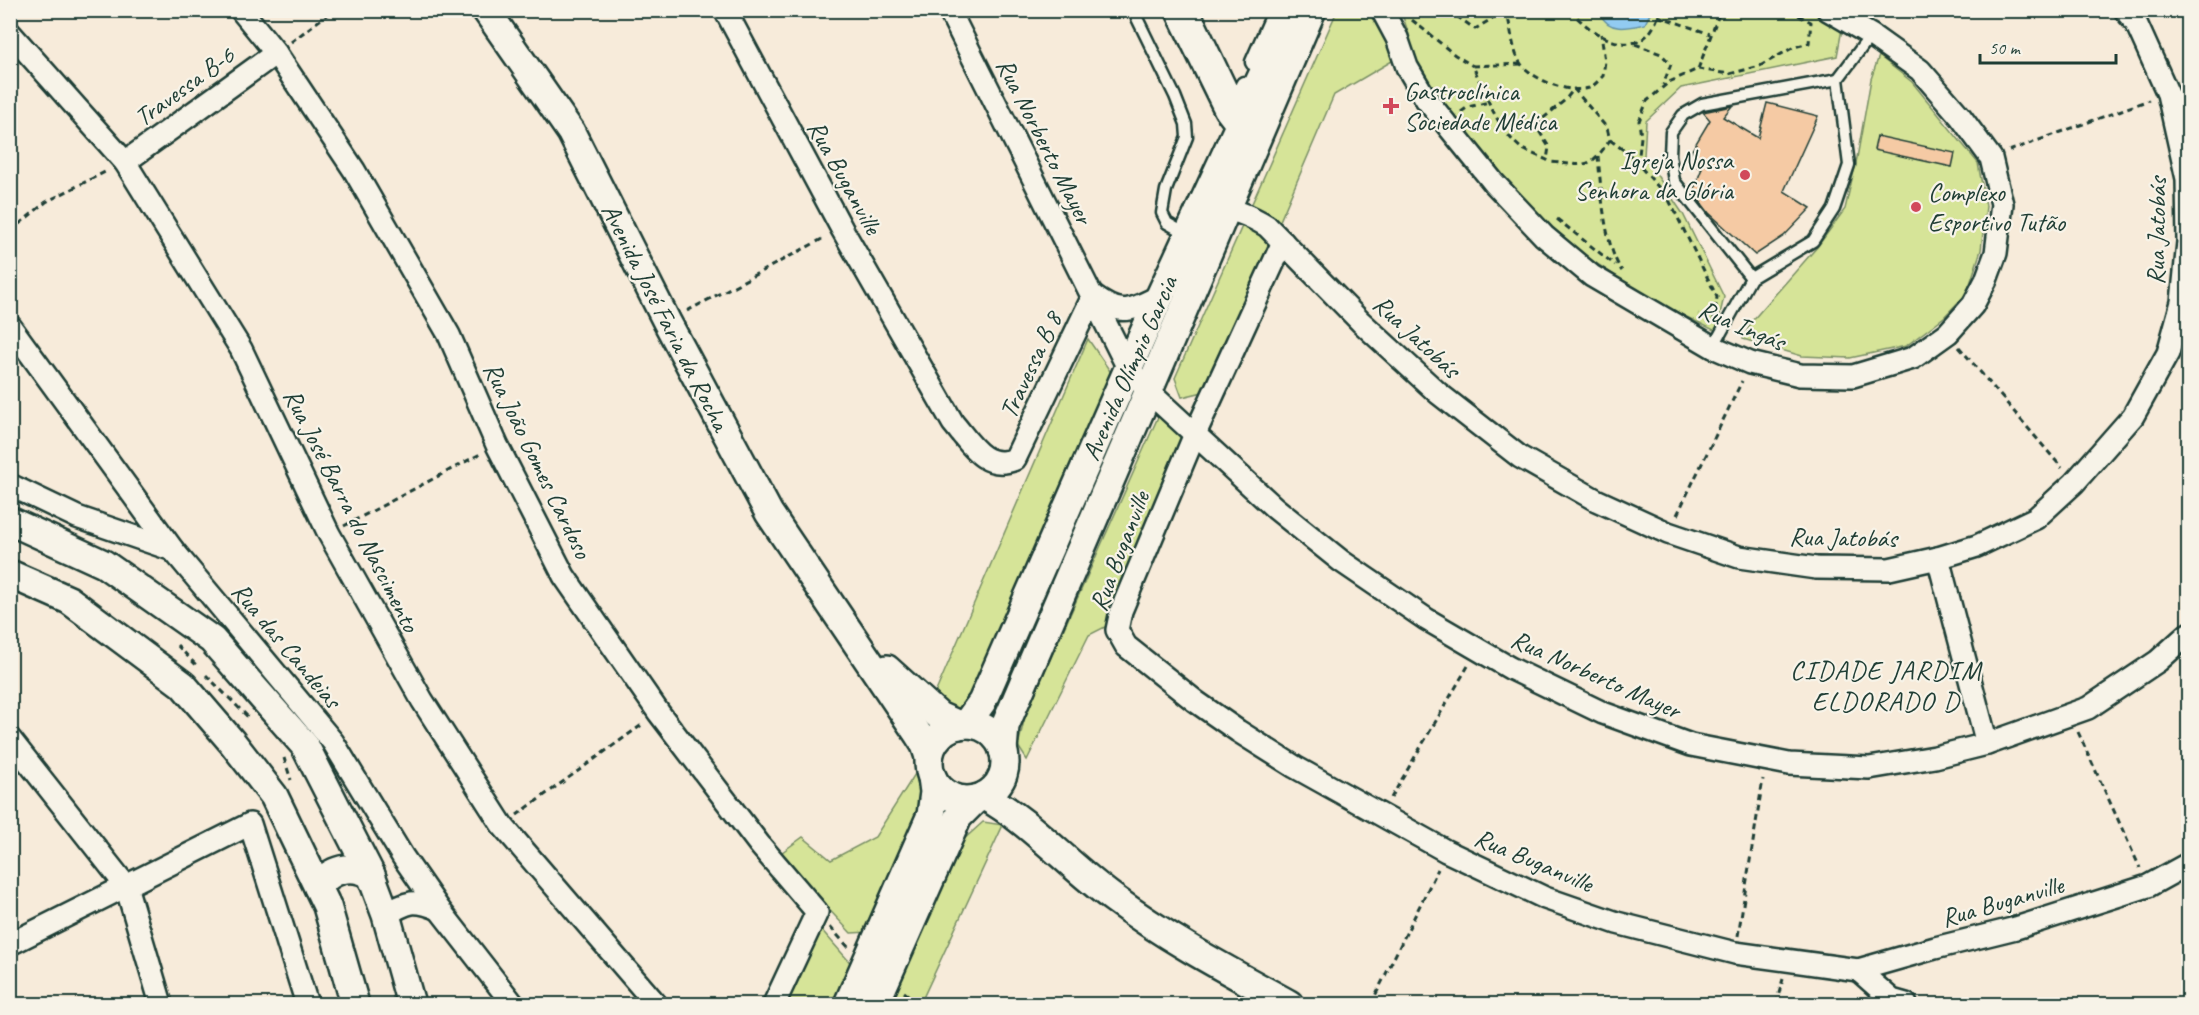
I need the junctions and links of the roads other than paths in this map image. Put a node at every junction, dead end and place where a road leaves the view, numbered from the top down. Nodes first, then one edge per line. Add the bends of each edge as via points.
1 (241, 10) edge
2 (486, 10) edge
3 (725, 10) edge
4 (950, 10) edge
5 (1132, 10) edge
6 (1176, 10) edge
7 (1191, 10) edge
8 (1277, 10) edge
9 (1292, 10) edge
10 (1312, 10) edge
11 (1382, 10) edge
12 (1828, 10) edge
13 (2125, 10) edge
14 (10, 33) edge
15 (1871, 35) junction
16 (276, 53) junction
17 (1838, 79) junction
18 (1248, 132) junction
19 (125, 162) junction
20 (1214, 208) junction
21 (1189, 236) junction
22 (1283, 242) junction
23 (1751, 278) junction
24 (1093, 296) junction
25 (1160, 296) junction
26 (10, 326) edge
27 (1713, 347) junction
28 (1128, 368) junction
29 (1148, 392) junction
30 (1195, 434) junction
31 (1015, 459) joint
32 (10, 485) edge
33 (10, 521) edge
34 (172, 550) junction
35 (1938, 558) junction
36 (10, 574) edge
37 (844, 625) junction
38 (2188, 634) edge
39 (962, 725) junction
40 (10, 739) edge
41 (1987, 744) junction
42 (1004, 757) junction
43 (931, 767) junction
44 (980, 797) junction
45 (403, 857) junction
46 (2188, 864) edge
47 (1073, 866) junction
48 (370, 875) junction
49 (126, 886) junction
50 (318, 887) junction
51 (395, 909) junction
52 (439, 909) junction
53 (10, 944) edge
54 (1858, 970) junction
55 (161, 1005) edge
56 (307, 1005) edge
57 (355, 1005) edge
58 (411, 1005) edge
59 (513, 1005) edge
60 (656, 1005) edge
61 (774, 1005) edge
62 (848, 1005) edge
63 (875, 1005) edge
64 (1289, 1005) edge
65 (1906, 1005) edge

1 - 16 street, Rua João Gomes Cardoso
2 - 37 street, Avenida José Faria da Rocha via 571,132 770,513
3 - 31 street, Rua Buganville via 953,423 976,451 993,462
4 - 24 street, Rua Norberto Mayer
5 - 21 lane via 1186,124 1187,137 1166,190 1162,213 1167,224
6 - 18 street via 1225,110
7 - 8 street via 1236,104
9 - 18 street, Avenida Olímpio Garcia
10 - 18 street
11 - 27 street, Rua Ingás via 1426,99 1494,183 1544,236 1592,276
12 - 15 street, Rua Ingás
13 - 35 street, Rua Jatobás via 2136,23 2168,94 2187,179 2188,242 2182,302 2168,353 2133,416 2036,519 1977,546
14 - 19 street, Rua José Barra do Nascimento
15 - 17 lane
15 - 27 street, Rua Ingás via 1920,69 1990,158 2002,204 1996,253 1986,280 1973,305 1948,333 1913,358 1853,376 1800,375 1750,363
16 - 19 street, Travessa B-6
16 - 61 street, Rua João Gomes Cardoso via 354,170 449,335 497,446 564,576 659,713 759,844 817,912
17 - 23 lane via 1849,165 1834,209 1813,241
17 - 23 lane via 1702,104 1683,116 1671,132 1674,181
18 - 20 street, Avenida Olímpio Garcia
19 - 60 street, Rua José Barra do Nascimento via 241,349 329,534 422,700 502,825
20 - 21 street, Avenida Olímpio Garcia
20 - 22 street, Rua Jatobás via 1249,215
20 - 29 street, Avenida Olímpio Garcia
21 - 25 street, Avenida Olímpio Garcia
22 - 30 street
22 - 35 street, Rua Jatobás via 1438,393 1520,457 1596,500 1668,532 1739,557 1816,568 1889,569
23 - 27 lane
24 - 25 street via 1109,307 1123,310
24 - 28 street, Rua Norberto Mayer
24 - 31 street, Travessa B 8
25 - 28 street, Avenida Olímpio Garcia
26 - 34 street, Rua das Candeias
28 - 29 street, Rua Norberto Mayer
28 - 39 street, Avenida Olímpio Garcia via 982,702
29 - 30 street, Rua Norberto Mayer
29 - 42 street, Avenida Olímpio Garcia via 1005,726
30 - 41 street, Rua Norberto Mayer via 1275,508 1341,561 1426,619 1510,668 1603,713 1691,745 1789,764 1869,768
30 - 54 street, Rua Buganville via 1121,611 1117,630 1126,646 1195,701 1295,766 1446,851 1556,902 1617,923 1735,953
32 - 34 street via 77,517
33 - 48 street via 104,564 212,640 304,746
34 - 45 street, Rua das Candeias via 333,742
35 - 41 street
36 - 50 street via 69,600 183,685 274,796
37 - 39 street, Avenida José Faria da Rocha via 939,717
37 - 43 street, Avenida José Faria da Rocha via 925,745
38 - 41 street, Rua Norberto Mayer via 2158,661 2088,708
39 - 42 street via 989,731 998,740
39 - 43 street via 939,736
40 - 49 street
42 - 44 street via 999,782
42 - 47 street via 1015,794
43 - 44 street via 939,788 950,796 962,800
43 - 62 street via 931,815
44 - 47 street via 1006,810
44 - 63 street via 958,817
45 - 51 street
45 - 52 street, Rua das Candeias
46 - 54 street, Rua Buganville via 2148,886 2016,928
47 - 64 street via 1168,936
48 - 50 street via 362,869 339,870
48 - 51 street
49 - 53 street
49 - 55 street
49 - 56 street via 250,824
50 - 57 street
51 - 52 street via 423,902
51 - 58 street
52 - 59 street, Rua das Candeias
54 - 65 street via 1892,1000

